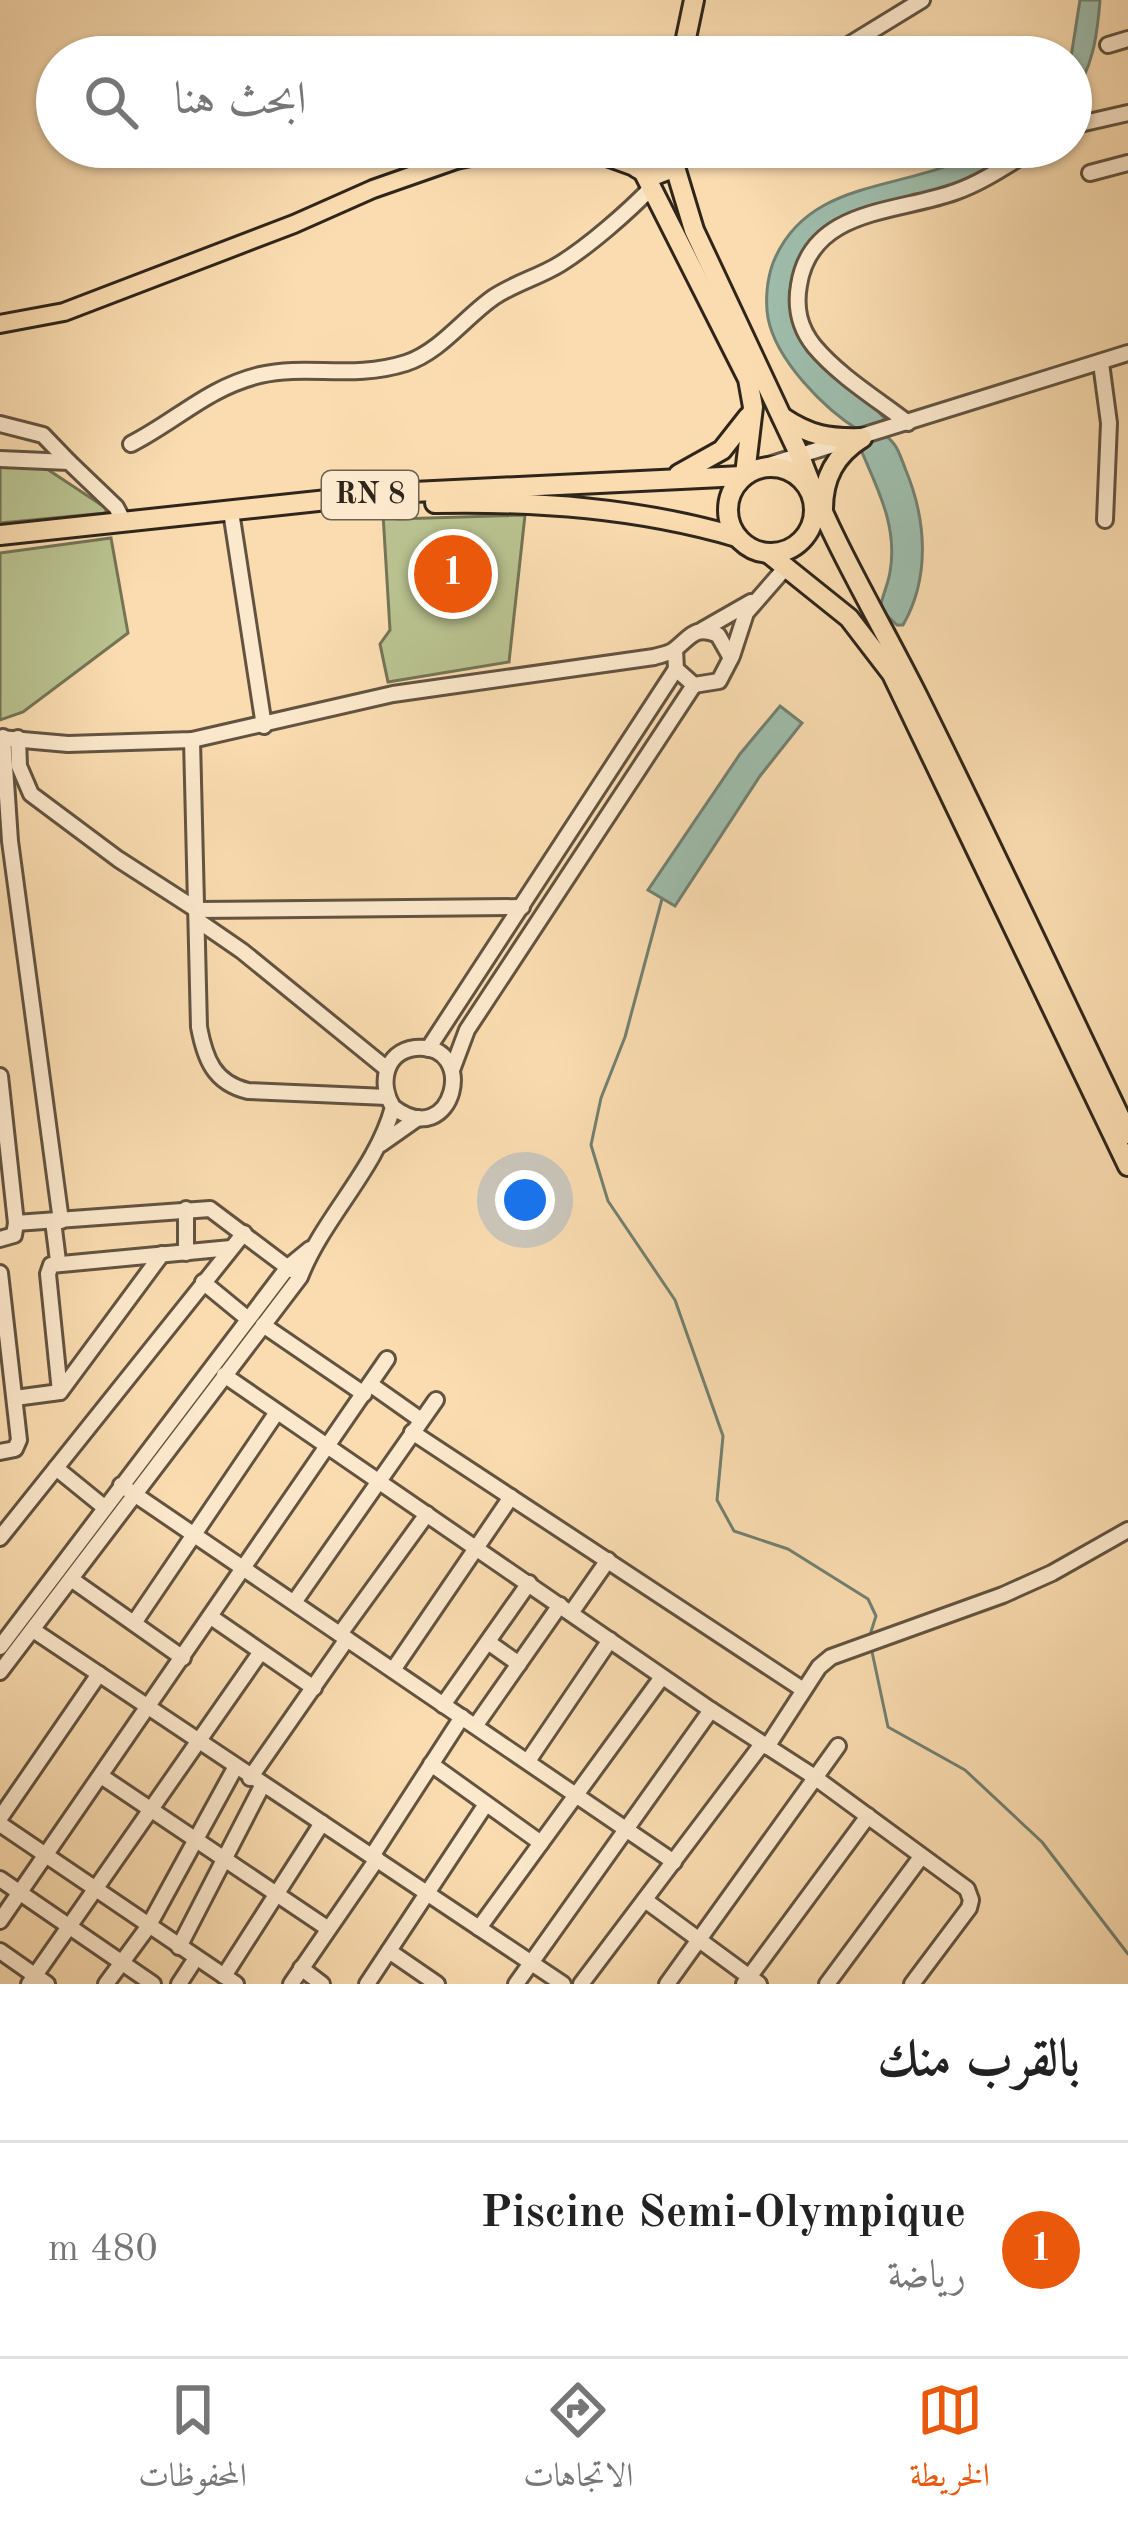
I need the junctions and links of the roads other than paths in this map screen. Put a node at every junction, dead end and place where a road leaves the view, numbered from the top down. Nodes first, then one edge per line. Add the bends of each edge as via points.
1 (690, 0) edge
2 (922, 0) edge
3 (682, 36) edge
4 (863, 36) edge
5 (1128, 39) edge
6 (1108, 45) dead end
7 (1128, 113) edge
8 (1092, 121) edge
9 (1128, 163) edge
10 (433, 168) edge
11 (626, 168) edge
12 (640, 168) edge
13 (668, 168) edge
14 (683, 168) edge
15 (1002, 168) edge
16 (1090, 173) dead end
17 (644, 176) junction
18 (0, 324) edge
19 (1128, 353) edge
20 (1101, 362) junction
21 (753, 407) junction
22 (781, 415) junction
23 (908, 423) junction
24 (0, 424) edge
25 (862, 438) junction
26 (131, 444) dead end
27 (800, 455) junction
28 (0, 459) edge
29 (69, 462) junction
30 (750, 472) junction
31 (658, 478) junction
32 (812, 494) junction
33 (824, 514) junction
34 (232, 518) junction
35 (1105, 520) dead end
36 (124, 522) junction
37 (736, 537) junction
38 (0, 540) edge
39 (768, 553) junction
40 (787, 566) junction
41 (755, 600) junction
42 (701, 630) junction
43 (884, 647) junction
44 (675, 649) junction
45 (731, 658) junction
46 (676, 669) junction
47 (694, 685) junction
48 (264, 726) junction
49 (7, 738) edge
50 (192, 740) junction
51 (522, 907) junction
52 (197, 915) junction
53 (428, 1049) junction
54 (387, 1069) junction
55 (452, 1070) junction
56 (0, 1076) edge
57 (390, 1102) junction
58 (418, 1118) junction
59 (1128, 1134) edge
60 (381, 1144) junction
61 (1128, 1166) edge
62 (186, 1209) junction
63 (57, 1221) junction
64 (16, 1223) junction
65 (244, 1233) junction
66 (0, 1239) edge
67 (231, 1247) junction
68 (189, 1253) junction
69 (162, 1254) junction
70 (58, 1262) junction
71 (294, 1272) junction
72 (0, 1273) edge
73 (207, 1278) junction
74 (256, 1322) junction
75 (387, 1359) dead end
76 (224, 1375) junction
77 (367, 1389) junction
78 (61, 1392) junction
79 (15, 1398) junction
80 (436, 1400) dead end
81 (277, 1412) junction
82 (417, 1426) junction
83 (328, 1446) junction
84 (0, 1452) edge
85 (56, 1468) junction
86 (378, 1480) junction
87 (127, 1489) junction
88 (512, 1497) junction
89 (104, 1507) junction
90 (24, 1508) junction
91 (0, 1510) edge
92 (427, 1514) junction
93 (2, 1530) edge
94 (1128, 1530) edge
95 (194, 1533) junction
96 (477, 1548) junction
97 (608, 1560) junction
98 (243, 1567) junction
99 (70, 1579) junction
100 (529, 1583) junction
101 (295, 1601) junction
102 (565, 1609) junction
103 (211, 1617) junction
104 (134, 1623) junction
105 (33, 1630) junction
106 (344, 1637) junction
107 (610, 1640) junction
108 (488, 1642) junction
109 (0, 1647) edge
110 (260, 1653) junction
111 (184, 1658) junction
112 (519, 1664) junction
113 (393, 1670) junction
114 (0, 1672) edge
115 (99, 1673) junction
116 (662, 1676) junction
117 (314, 1688) junction
118 (802, 1689) junction
119 (443, 1705) junction
120 (148, 1708) junction
121 (711, 1710) junction
122 (469, 1721) junction
123 (198, 1742) junction
124 (764, 1746) junction
125 (838, 1746) dead end
126 (528, 1761) junction
127 (431, 1764) junction
128 (235, 1768) junction
129 (101, 1776) junction
130 (814, 1777) junction
131 (256, 1782) junction
132 (576, 1794) junction
133 (486, 1804) junction
134 (152, 1811) junction
135 (868, 1816) junction
136 (0, 1821) edge
137 (322, 1822) junction
138 (626, 1829) junction
139 (193, 1840) junction
140 (541, 1843) junction
141 (46, 1855) junction
142 (921, 1857) junction
143 (221, 1858) junction
144 (374, 1858) junction
145 (674, 1862) junction
146 (0, 1879) edge
147 (96, 1890) junction
148 (20, 1893) junction
149 (428, 1894) junction
150 (276, 1895) junction
151 (644, 1900) junction
152 (0, 1921) edge
153 (69, 1927) junction
154 (148, 1927) junction
155 (327, 1928) junction
156 (479, 1928) junction
157 (699, 1941) junction
158 (179, 1947) junction
159 (0, 1951) edge
160 (389, 1952) junction
161 (196, 1958) junction
162 (122, 1963) junction
163 (533, 1964) junction
164 (301, 1968) junction
165 (230, 1980) edge
166 (37, 1981) edge
167 (751, 1981) edge
168 (106, 1984) edge
169 (153, 1984) edge
170 (179, 1984) edge
171 (290, 1984) edge
172 (322, 1984) edge
173 (367, 1984) edge
174 (437, 1984) edge
175 (516, 1984) edge
176 (563, 1984) edge
177 (581, 1984) edge
178 (667, 1984) edge
179 (827, 1984) edge
180 (912, 1984) edge

1 - 3 highway
2 - 4 street
5 - 6 street
7 - 8 street
9 - 16 street
10 - 18 main road via 64,312
11 - 17 main road
12 - 17 highway
13 - 17 highway
14 - 22 highway via 694,230
15 - 23 street via 972,186 855,218 817,242 801,270 796,304 810,341
17 - 21 highway via 748,380
17 - 26 street via 632,208 410,362 347,374 289,370 227,385
19 - 20 street
20 - 23 street
20 - 35 street via 1109,423
21 - 30 highway
21 - 31 highway via 722,450
22 - 25 highway via 812,435
22 - 27 highway
23 - 25 street
24 - 29 street via 44,435
25 - 27 street
25 - 33 highway via 830,470
27 - 30 street
27 - 32 highway
28 - 29 street
29 - 36 street
30 - 31 highway, RN 8
30 - 32 highway via 792,471
30 - 37 highway via 734,487 727,512
31 - 36 highway, RN 8 via 393,493
32 - 33 highway
32 - 39 highway via 809,530 792,548
33 - 43 highway
34 - 37 highway, RN 8 via 507,502 628,513
34 - 38 highway, RN 8
34 - 48 street
36 - 38 highway, RN 8
37 - 39 highway
39 - 40 highway
40 - 41 street
40 - 43 highway
41 - 42 street
41 - 45 street
42 - 44 street
42 - 45 street via 718,635
43 - 59 highway
43 - 61 highway
44 - 46 street
44 - 48 street via 393,694
45 - 47 street via 718,681
46 - 47 street
46 - 51 street
47 - 55 street via 467,1030
48 - 50 street
49 - 50 street
49 - 52 street via 31,794
49 - 63 street via 12,861
50 - 52 street
51 - 52 street
51 - 53 street
52 - 54 street
52 - 57 street via 204,1054 228,1086
53 - 54 street via 406,1051
53 - 55 street
54 - 57 street
55 - 58 street via 449,1101
56 - 64 street
57 - 58 street
57 - 60 street
58 - 60 street
60 - 71 street
62 - 63 street
62 - 65 street via 210,1209
62 - 68 street
63 - 64 street
63 - 70 street
64 - 66 street via 14,1234
65 - 67 street
65 - 71 street
67 - 68 street
67 - 73 street
68 - 69 street
68 - 73 street
69 - 70 street
69 - 78 street
70 - 78 street via 48,1274
71 - 74 street
72 - 79 street
73 - 74 street
73 - 85 street
74 - 76 street
74 - 77 street
74 - 87 street
75 - 77 street
76 - 81 street
76 - 87 street
77 - 82 street
77 - 83 street
78 - 79 street
79 - 84 street via 17,1445
80 - 82 street
81 - 83 street
81 - 95 street
82 - 86 street
82 - 88 street
83 - 86 street
83 - 98 street
85 - 89 street
85 - 90 street
86 - 92 street
86 - 101 street
87 - 89 street
87 - 95 street
87 - 99 street
88 - 96 street
88 - 97 street
89 - 109 street
90 - 91 street
90 - 93 street
92 - 96 street
92 - 106 street
94 - 118 street via 1003,1595 831,1657
95 - 98 street
95 - 104 street
96 - 100 street
96 - 113 street
97 - 102 street
97 - 118 street
98 - 101 street
98 - 103 street
99 - 104 street
99 - 105 street
100 - 102 street
100 - 108 street
101 - 106 street
102 - 107 street
102 - 112 street
103 - 110 street
103 - 111 street
104 - 111 street
105 - 114 street
105 - 115 street
106 - 113 street
106 - 117 street
107 - 116 street
107 - 126 street
108 - 112 street
108 - 119 street
110 - 117 street
110 - 123 street
111 - 120 street
112 - 122 street
113 - 119 street
115 - 120 street
115 - 136 street
116 - 121 street
116 - 132 street
117 - 131 street
118 - 124 street
119 - 122 street
120 - 123 street
120 - 129 street
121 - 124 street
121 - 138 street
122 - 126 street
122 - 127 street
123 - 128 street
123 - 134 street
124 - 130 street
124 - 145 street
125 - 130 street
126 - 132 street
127 - 133 street
127 - 144 street
128 - 131 street
128 - 139 street
129 - 134 street
129 - 141 street
130 - 135 street
130 - 157 street
131 - 137 street
131 - 143 street
132 - 138 street
132 - 140 street
133 - 140 street
133 - 149 street
134 - 139 street
134 - 147 street
135 - 142 street
135 - 167 street
136 - 141 street
137 - 144 street
137 - 150 street
138 - 145 street
138 - 163 street
139 - 143 street
139 - 154 street
140 - 156 street
141 - 147 street
141 - 148 street
142 - 179 street
142 - 180 street via 971,1900
143 - 150 street
143 - 158 street
144 - 149 street
144 - 155 street
145 - 151 street
146 - 148 street
147 - 153 street
147 - 154 street
148 - 152 street
148 - 153 street
149 - 156 street
149 - 160 street
150 - 155 street
150 - 165 street
151 - 157 street
151 - 177 street
153 - 162 street
153 - 166 street
154 - 158 street
154 - 162 street
155 - 164 street
156 - 163 street
157 - 167 street
157 - 178 street
158 - 161 street
159 - 166 street
160 - 173 street
160 - 174 street
161 - 165 street
161 - 170 street
162 - 168 street
162 - 169 street
163 - 175 street
163 - 176 street
164 - 171 street
164 - 172 street

